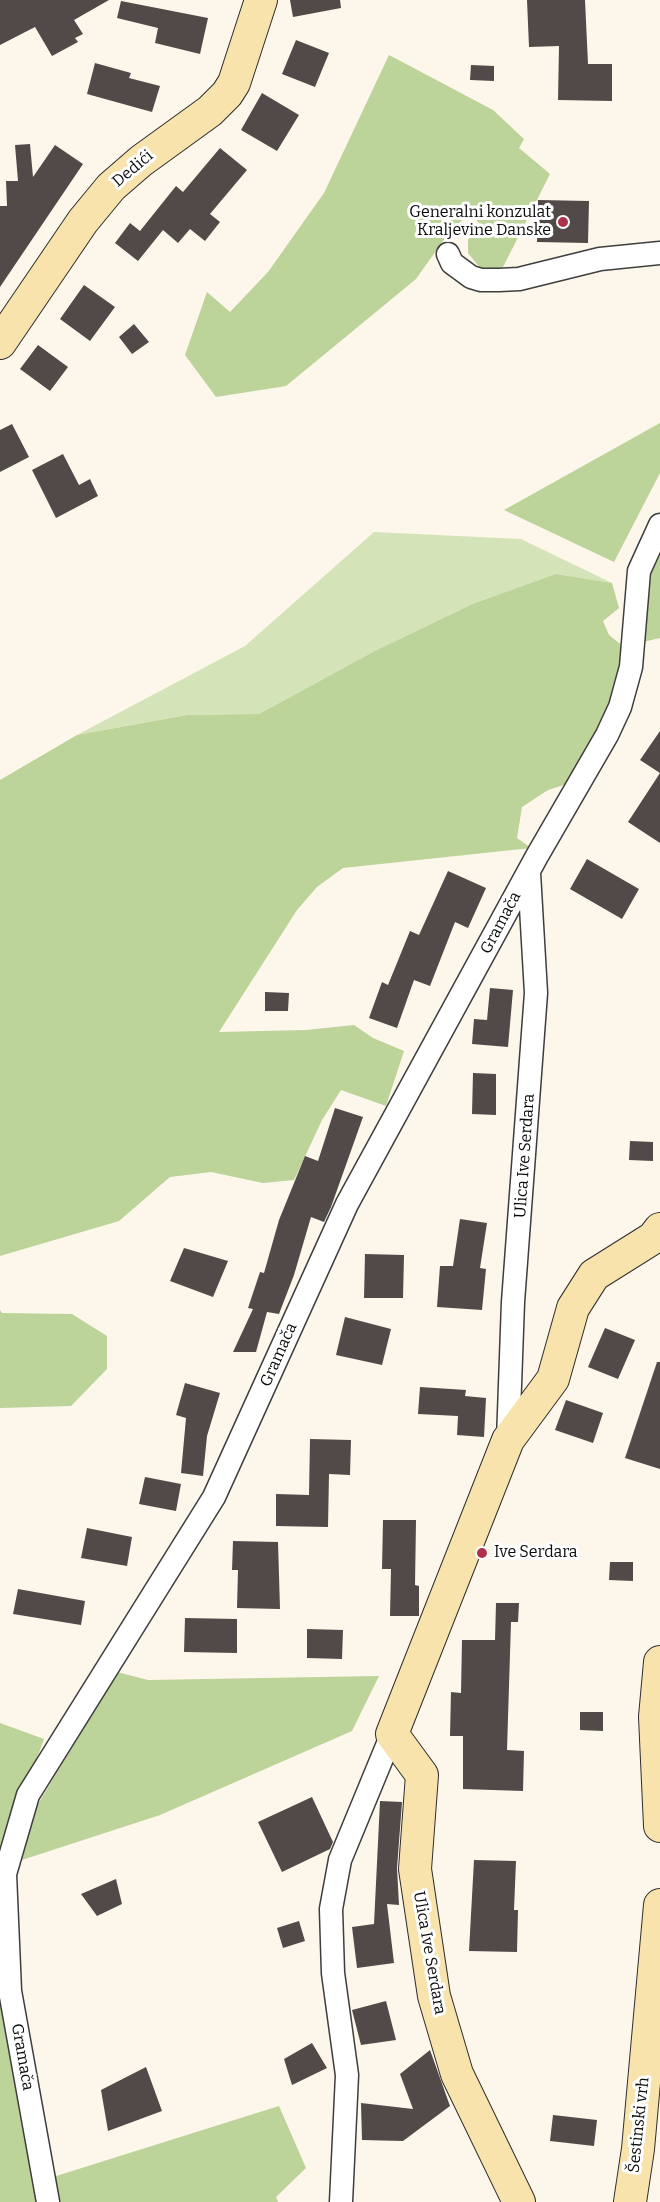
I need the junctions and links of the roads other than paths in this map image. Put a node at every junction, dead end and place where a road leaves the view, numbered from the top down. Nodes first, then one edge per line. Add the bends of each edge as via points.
1 (261, 0) edge
2 (660, 253) edge
3 (448, 254) dead end
4 (0, 343) edge
5 (660, 525) edge
6 (529, 871) junction
7 (660, 1228) edge
8 (508, 1440) junction
9 (660, 1662) edge
10 (392, 1734) junction
11 (660, 1826) edge
12 (660, 1905) edge
13 (48, 2202) edge
14 (341, 2202) edge
15 (519, 2202) edge
16 (630, 2202) edge

1 - 4 street, Dedići via 227,94 111,188 83,221
2 - 3 street via 600,259 500,280 471,276 452,263
5 - 6 street, Gramača via 639,571 631,667 617,714
6 - 8 street, Ulica Ive Serdara via 536,993 513,1302
6 - 13 street, Gramača via 347,1204 214,1497 28,1795 5,1874 9,1980
7 - 8 street, Ulica Ive Serdara via 653,1238 594,1275 585,1287 573,1308 553,1379
8 - 10 street, Ulica Ive Serdara
9 - 11 street via 655,1718
10 - 14 street, Ulica Ive Serdara via 340,1860 331,1910 333,1973 347,2075
10 - 15 street, Ulica Ive Serdara via 422,1774 415,1869 434,1996 458,2074
12 - 16 street, Šestinski vrh

